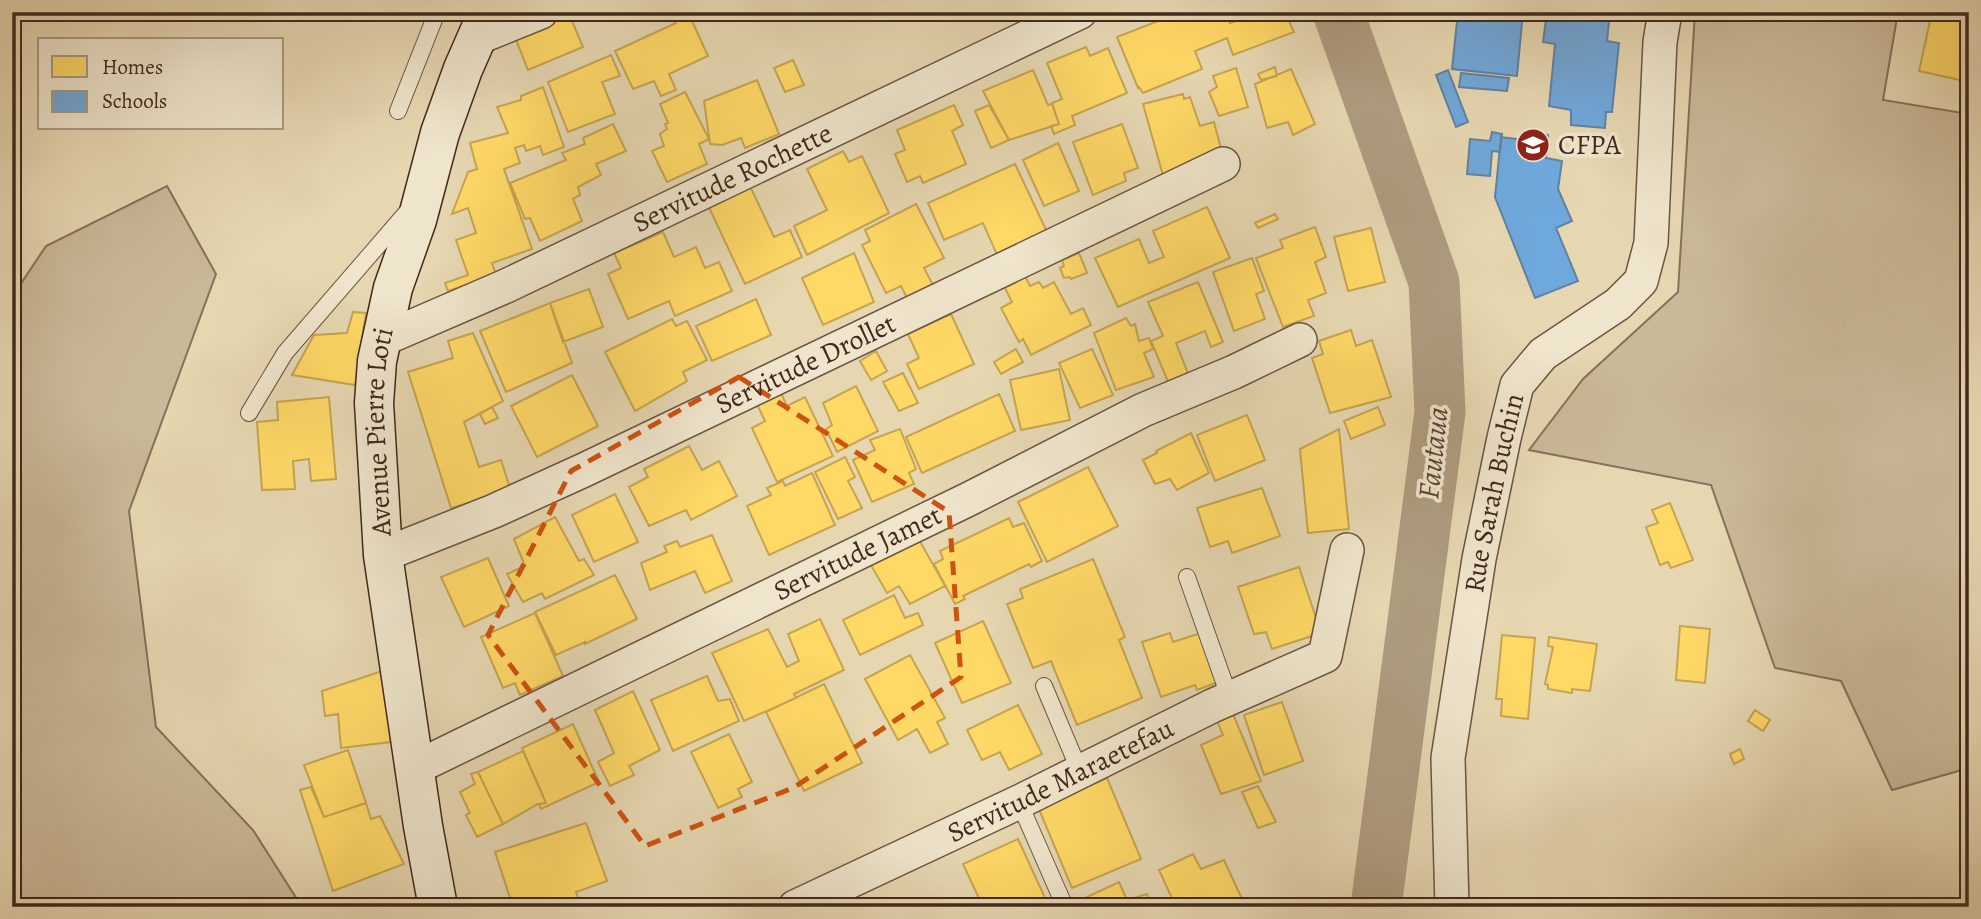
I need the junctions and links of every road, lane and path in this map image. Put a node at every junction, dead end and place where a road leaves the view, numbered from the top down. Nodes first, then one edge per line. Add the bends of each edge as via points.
1 (437, 12) edge
2 (541, 12) edge
3 (1080, 12) edge
4 (1665, 12) edge
5 (482, 25) edge
6 (398, 111) dead end
7 (1223, 164) dead end
8 (425, 192) junction
9 (381, 340) junction
10 (1300, 340) dead end
11 (249, 414) dead end
12 (1347, 550) dead end
13 (383, 555) junction
14 (1186, 577) dead end
15 (1044, 686) dead end
16 (1230, 699) junction
17 (415, 768) junction
18 (1080, 772) junction
19 (1018, 802) junction
20 (438, 907) edge
21 (795, 907) edge
22 (1065, 907) edge
23 (1452, 907) edge

1 - 6 lane
2 - 5 street
3 - 9 street, Servitude Rochette via 530,275
4 - 23 street, Rue Sarah Buchin via 1651,243 1641,281 1618,304 1543,355 1517,385 1504,438 1479,559 1448,758
5 - 8 main road, Avenue Pierre Loti via 440,133
7 - 13 street, Servitude Drollet via 494,512
8 - 9 main road, Avenue Pierre Loti
8 - 11 lane via 285,354
9 - 13 main road, Avenue Pierre Loti via 374,403
10 - 17 street, Servitude Jamet via 1143,410
12 - 16 street, Servitude Maraetefau via 1325,656
13 - 17 main road, Avenue Pierre Loti
14 - 16 lane
15 - 18 lane
16 - 18 street, Servitude Maraetefau
17 - 20 main road, Avenue Pierre Loti
18 - 19 street, Servitude Maraetefau
19 - 21 street, Servitude Maraetefau
19 - 22 lane

